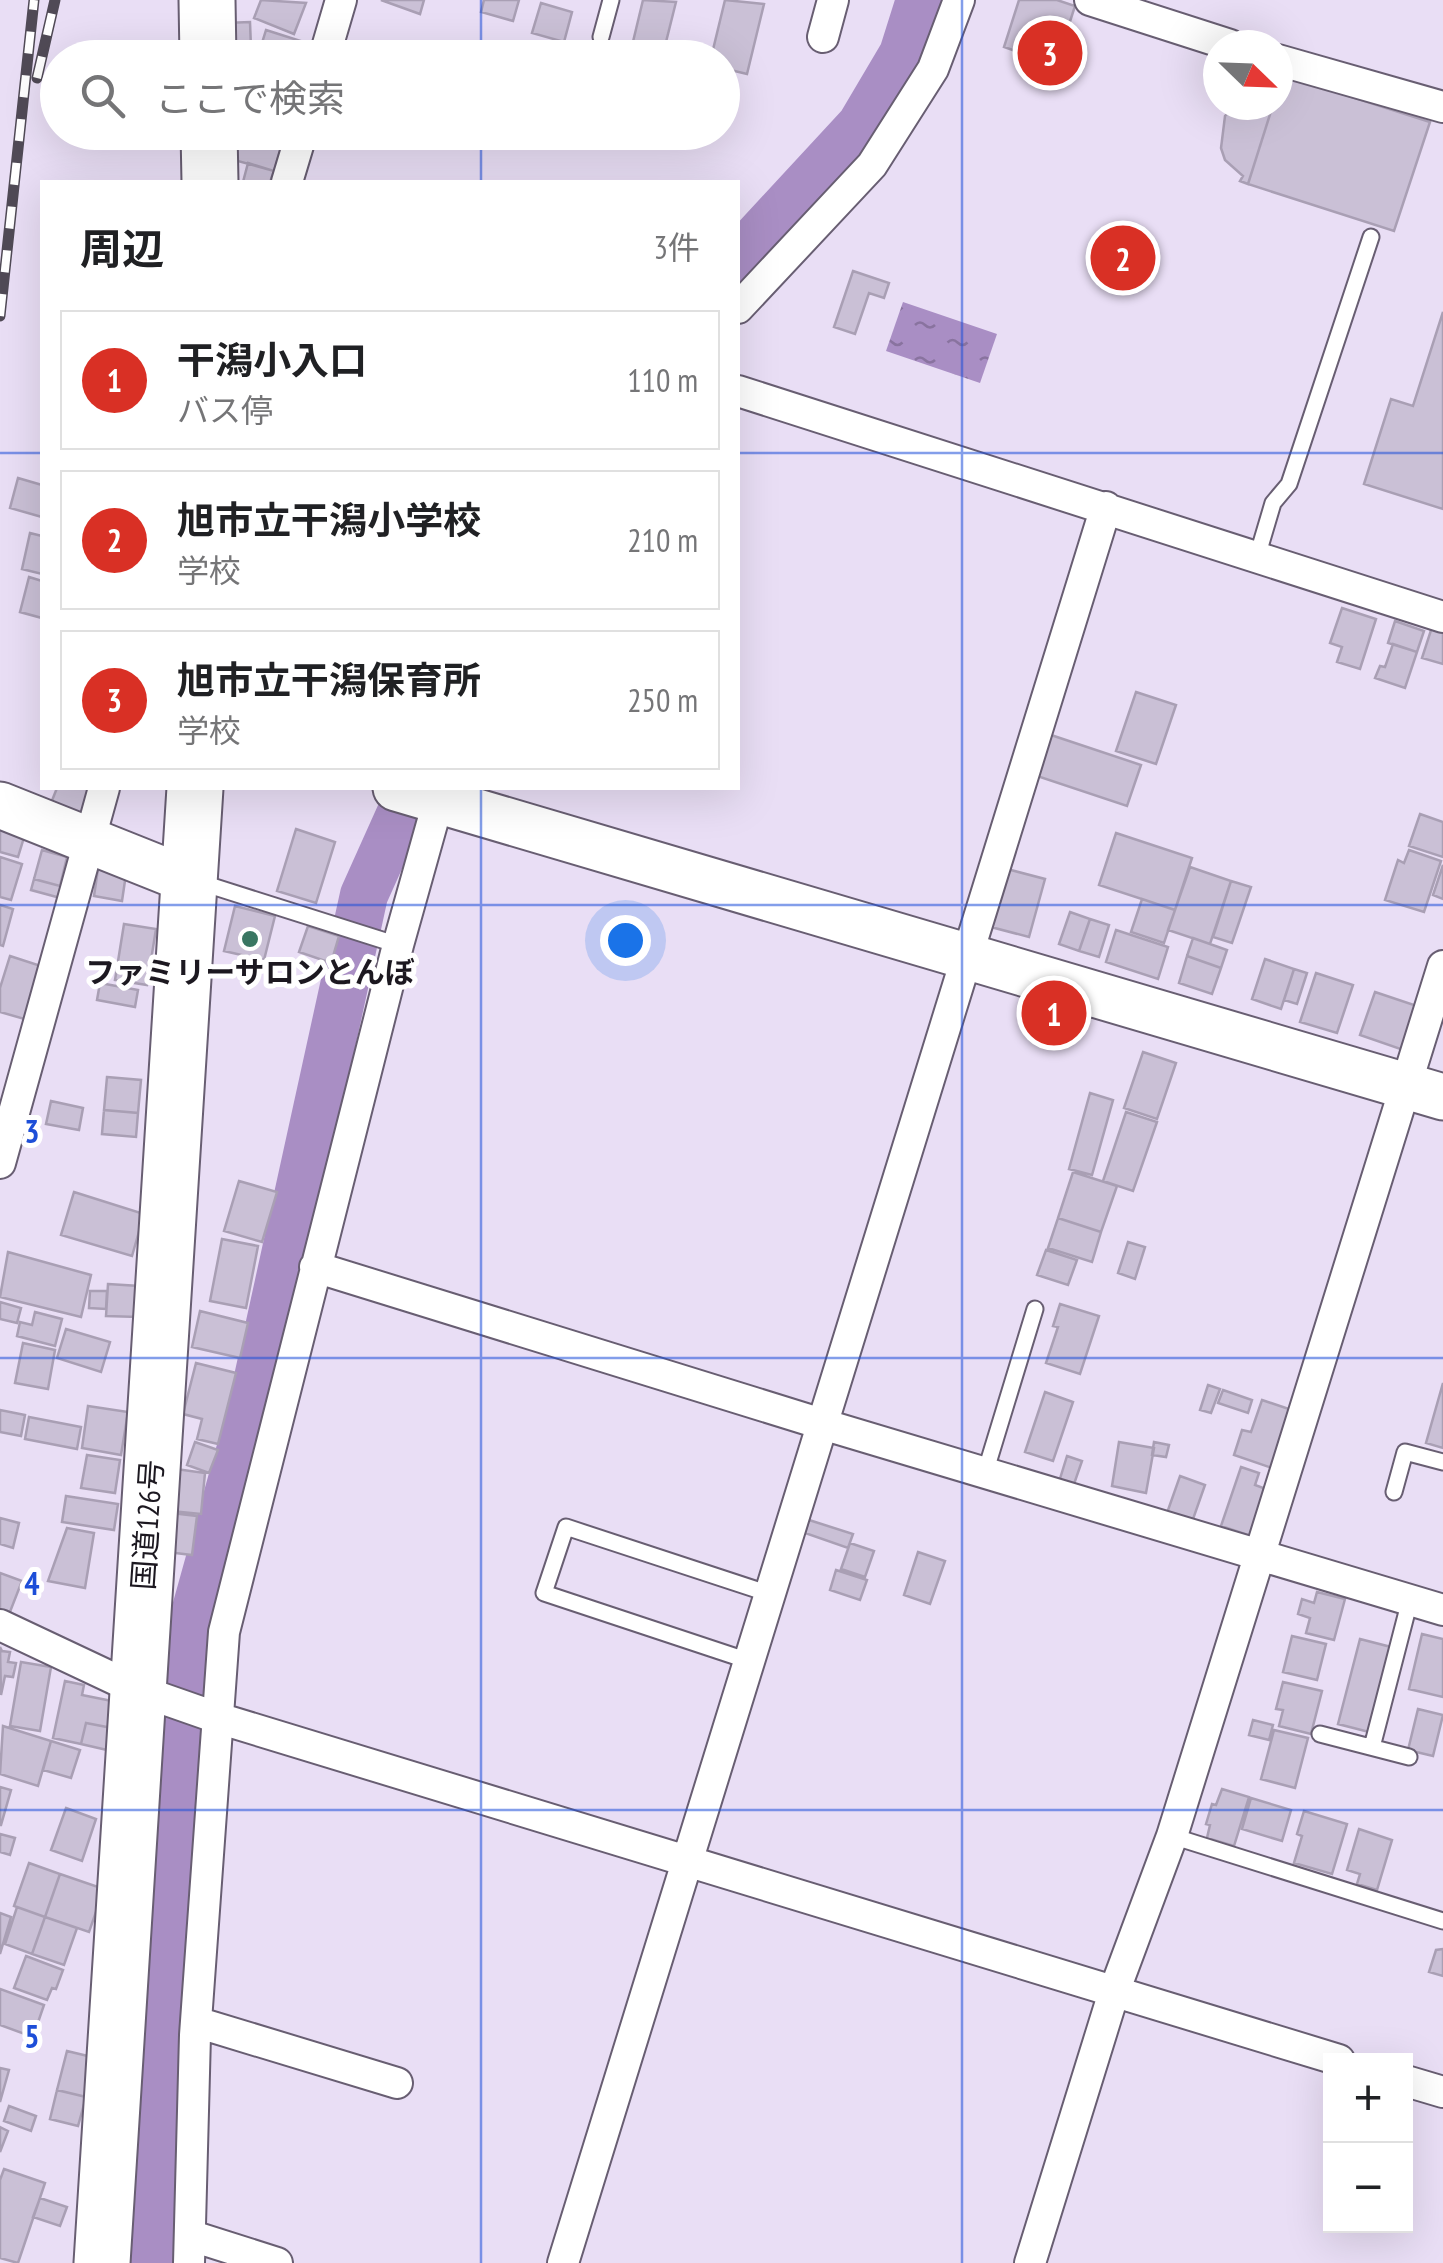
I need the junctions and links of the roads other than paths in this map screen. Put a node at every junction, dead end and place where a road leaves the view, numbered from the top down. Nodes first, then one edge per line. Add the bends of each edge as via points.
1 (207, 0) edge
2 (341, 0) edge
3 (610, 0) edge
4 (833, 0) edge
5 (960, 0) edge
6 (1090, 0) edge
7 (1203, 36) edge
8 (601, 37) dead end
9 (823, 37) dead end
10 (208, 40) edge
11 (329, 40) edge
12 (1293, 64) edge
13 (1443, 107) edge
14 (209, 150) edge
15 (297, 150) edge
16 (210, 180) edge
17 (288, 180) edge
18 (1371, 237) dead end
19 (740, 306) edge
20 (740, 392) edge
21 (1106, 507) junction
22 (1256, 556) junction
23 (1443, 618) edge
24 (103, 790) edge
25 (195, 790) edge
26 (425, 792) edge
27 (0, 804) edge
28 (88, 840) junction
29 (188, 880) junction
30 (398, 945) junction
31 (968, 954) junction
32 (1443, 966) edge
33 (1425, 1092) edge
34 (0, 1163) edge
35 (316, 1266) junction
36 (1034, 1309) dead end
37 (822, 1424) junction
38 (1443, 1462) edge
39 (984, 1472) junction
40 (1394, 1492) dead end
41 (1260, 1554) junction
42 (770, 1594) junction
43 (1410, 1600) junction
44 (1443, 1610) edge
45 (0, 1624) edge
46 (749, 1661) junction
47 (152, 1696) junction
48 (218, 1718) junction
49 (1320, 1734) dead end
50 (1372, 1748) junction
51 (1409, 1757) dead end
52 (1172, 1836) junction
53 (687, 1862) junction
54 (1443, 1920) edge
55 (1114, 1992) junction
56 (196, 2022) junction
57 (1323, 2055) edge
58 (396, 2083) dead end
59 (1413, 2083) edge
60 (1443, 2092) edge
61 (190, 2250) edge
62 (102, 2263) edge
63 (277, 2263) edge
64 (563, 2263) edge
65 (1030, 2263) edge

1 - 10 highway
2 - 11 street
3 - 8 lane
4 - 9 street
5 - 19 street via 933,69 872,165
6 - 7 street
12 - 13 street
14 - 16 highway
15 - 17 street
18 - 22 lane via 1289,484 1273,503
20 - 21 street
21 - 22 street
21 - 31 street
22 - 23 street
24 - 28 street
25 - 29 highway, 国道126号
26 - 30 street
26 - 31 street
27 - 28 street
28 - 29 street
28 - 34 street
29 - 30 lane
29 - 47 highway, 国道126号
30 - 35 street
31 - 33 street
31 - 37 street
32 - 33 street
33 - 41 street
35 - 37 street
35 - 48 street via 224,1632
36 - 39 lane
37 - 39 street
37 - 42 street
38 - 40 lane via 1405,1452
39 - 41 street
41 - 43 street
41 - 52 street
42 - 46 street
42 - 46 lane via 566,1527 544,1593
43 - 44 street
43 - 50 lane
45 - 47 street
46 - 53 street
47 - 48 street
47 - 62 highway, 国道126号
48 - 53 street
48 - 56 street
49 - 50 lane
50 - 51 lane
52 - 54 lane
52 - 55 street
53 - 55 street
53 - 64 street
55 - 57 street
55 - 65 street
56 - 58 street
56 - 61 street
59 - 60 street
61 - 63 street

